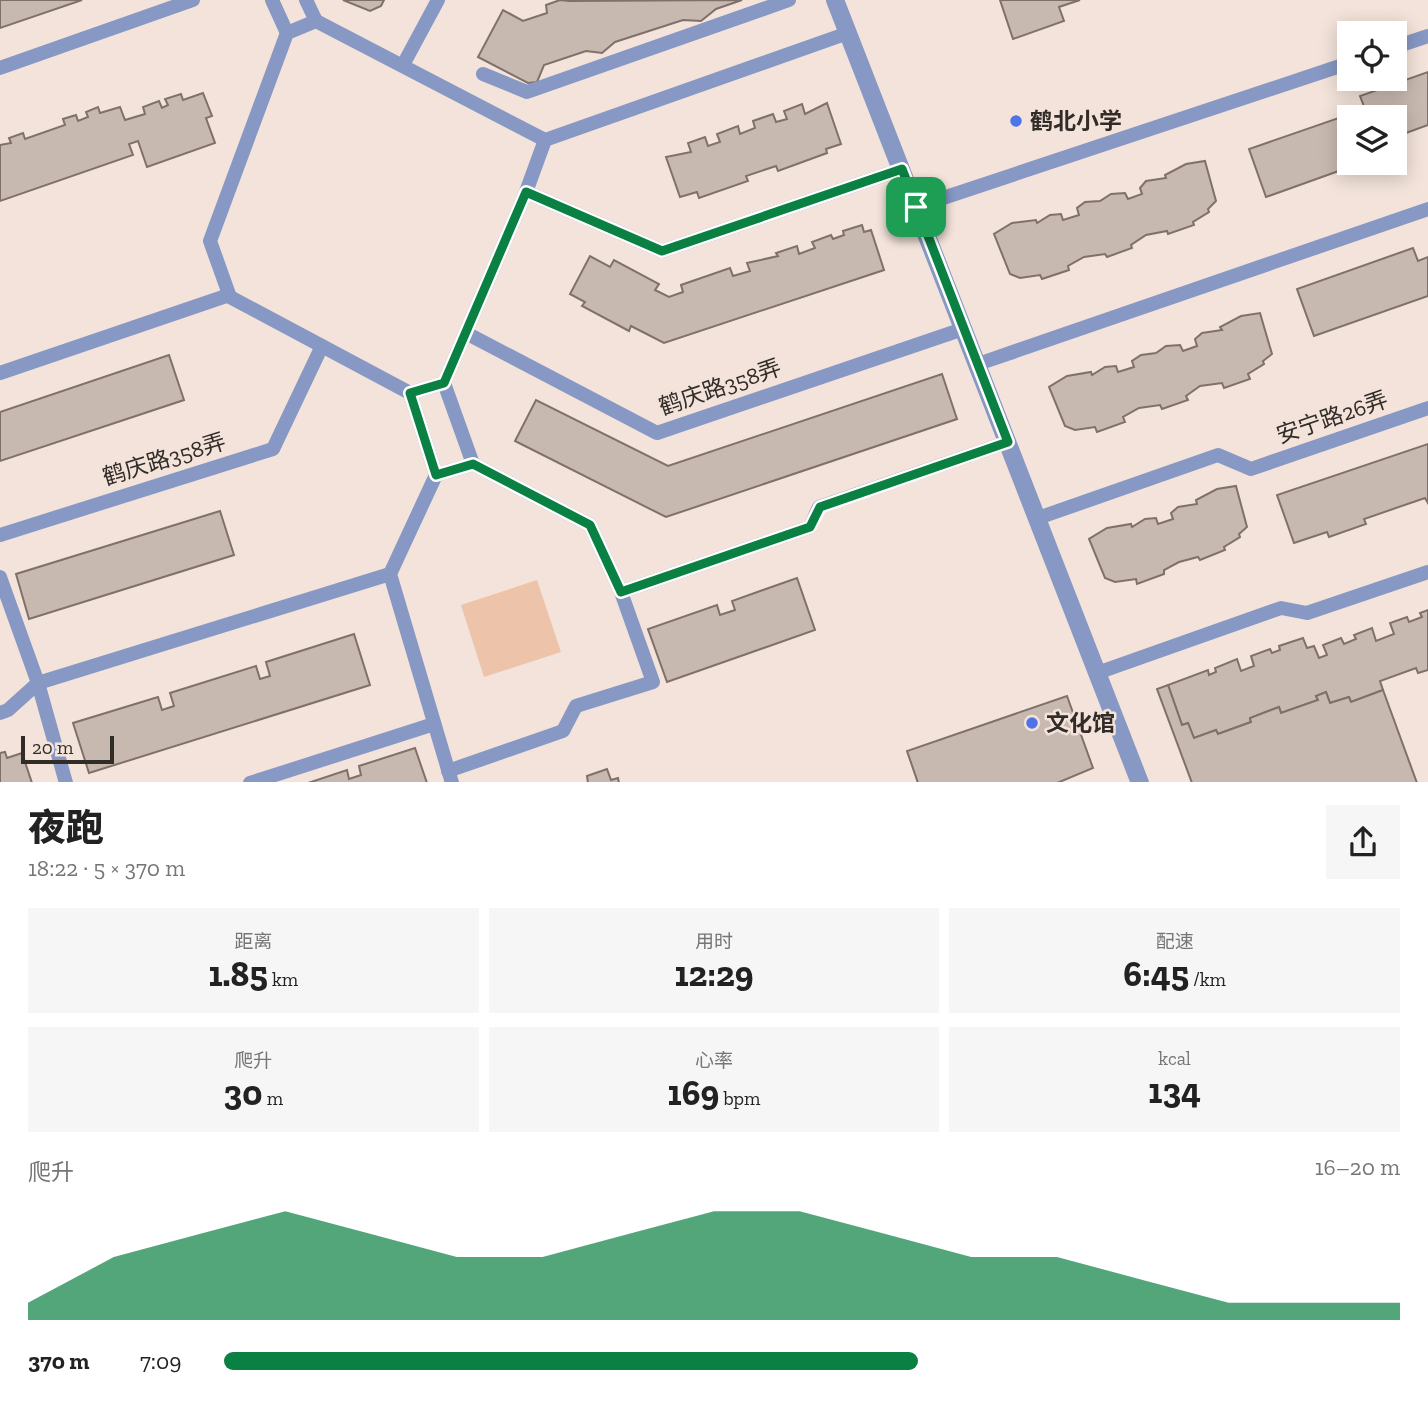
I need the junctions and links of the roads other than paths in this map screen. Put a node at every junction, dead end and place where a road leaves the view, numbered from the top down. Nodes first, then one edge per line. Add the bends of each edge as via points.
1 (193, 0) edge
2 (272, 0) edge
3 (306, 0) edge
4 (438, 0) edge
5 (789, 0) edge
6 (835, 0) edge
7 (316, 21) junction
8 (287, 33) junction
9 (848, 33) junction
10 (1428, 36) edge
11 (1407, 43) edge
12 (403, 65) junction
13 (1337, 67) edge
14 (0, 68) edge
15 (483, 74) dead end
16 (545, 140) junction
17 (902, 169) junction
18 (526, 192) junction
19 (916, 207) junction
20 (1428, 209) edge
21 (229, 295) junction
22 (963, 329) junction
23 (466, 333) junction
24 (322, 346) junction
25 (978, 364) junction
26 (0, 373) edge
27 (444, 383) junction
28 (410, 393) junction
29 (1428, 408) edge
30 (1008, 442) junction
31 (473, 464) junction
32 (436, 475) junction
33 (1038, 518) junction
34 (0, 535) edge
35 (1428, 572) edge
36 (390, 574) junction
37 (0, 578) edge
38 (621, 592) junction
39 (1097, 673) junction
40 (38, 683) junction
41 (0, 713) edge
42 (434, 724) junction
43 (450, 776) edge
44 (66, 782) edge
45 (250, 782) edge
46 (1140, 782) edge

1 - 14 lane
2 - 8 lane
3 - 7 lane
4 - 12 lane
5 - 15 lane via 527,92
6 - 9 street
7 - 8 lane
7 - 12 lane
8 - 21 lane via 210,241
9 - 16 lane
9 - 17 street
10 - 11 lane
12 - 16 lane
13 - 19 lane
16 - 18 lane
17 - 18 lane via 662,251
17 - 19 street
18 - 23 lane
19 - 22 street
20 - 25 lane
21 - 24 lane
21 - 26 lane
22 - 23 lane, 鹤庆路358弄 via 657,433
22 - 25 street
23 - 27 lane
24 - 28 lane
24 - 34 lane, 鹤庆路358弄 via 273,449
25 - 30 street
27 - 28 lane
27 - 31 lane
28 - 32 lane
29 - 33 lane, 安宁路26弄 via 1251,469 1219,455
30 - 33 street
30 - 38 lane via 820,507 810,527
31 - 32 lane
31 - 38 lane via 590,525
32 - 36 lane
33 - 39 street
35 - 39 lane via 1307,613 1281,608
36 - 40 lane
36 - 42 lane
37 - 40 lane
38 - 43 lane via 653,682 576,706 563,731
39 - 46 street
40 - 41 lane
40 - 44 lane
42 - 43 lane
42 - 45 lane

